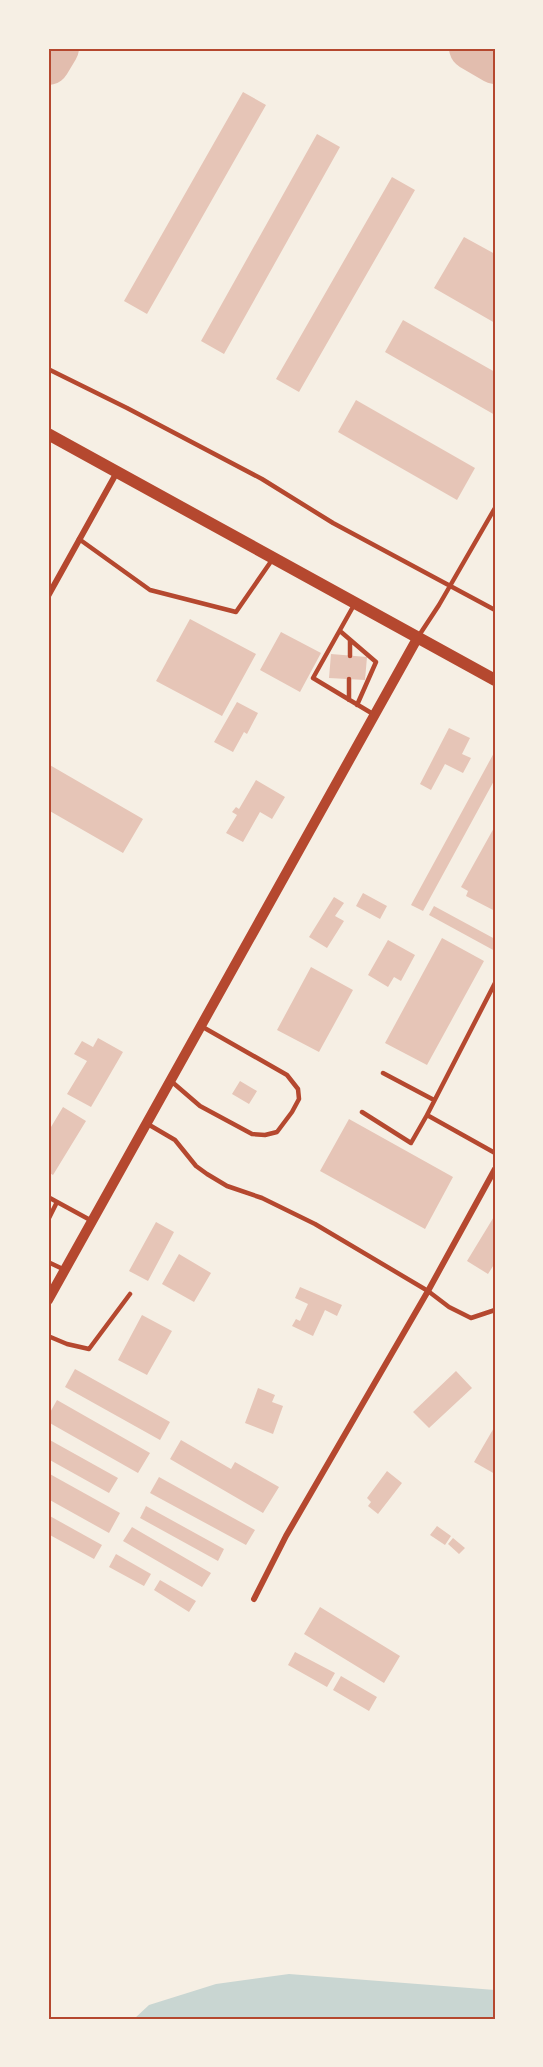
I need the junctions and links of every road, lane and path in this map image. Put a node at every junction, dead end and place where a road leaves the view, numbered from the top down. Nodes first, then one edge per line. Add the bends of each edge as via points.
1 (48, 369) edge
2 (48, 434) edge
3 (117, 472) junction
4 (495, 508) edge
5 (79, 539) junction
6 (274, 558) junction
7 (450, 585) junction
8 (48, 596) edge
9 (355, 603) junction
10 (495, 610) edge
11 (340, 631) junction
12 (418, 637) junction
13 (350, 640) junction
14 (350, 656) dead end
15 (349, 679) dead end
16 (495, 680) edge
17 (349, 700) junction
18 (357, 705) junction
19 (375, 715) junction
20 (495, 983) edge
21 (201, 1026) junction
22 (383, 1073) dead end
23 (171, 1080) junction
24 (434, 1100) junction
25 (362, 1112) dead end
26 (427, 1115) junction
27 (146, 1124) junction
28 (495, 1153) edge
29 (495, 1168) edge
30 (492, 1181) edge
31 (48, 1197) edge
32 (57, 1202) junction
33 (48, 1220) edge
34 (92, 1221) junction
35 (48, 1262) edge
36 (65, 1270) junction
37 (428, 1291) junction
38 (130, 1294) dead end
39 (48, 1300) edge
40 (495, 1310) edge
41 (48, 1336) edge
42 (254, 1599) dead end

1 - 7 lane via 262,479 333,523
2 - 3 main road
3 - 5 street
3 - 6 main road
4 - 7 lane
5 - 6 lane via 150,590 236,612
5 - 8 street
6 - 9 main road
7 - 10 lane
7 - 12 lane
9 - 11 lane
9 - 12 main road
11 - 13 lane
11 - 17 lane via 313,678
12 - 16 main road
12 - 19 street
13 - 14 lane
13 - 18 lane via 376,662
15 - 17 lane
17 - 18 lane
18 - 19 lane
19 - 21 street
20 - 24 lane
21 - 23 street
21 - 23 lane via 287,1075 298,1089 299,1100 277,1132 252,1134 200,1106
22 - 24 lane
23 - 27 street
24 - 26 lane
25 - 26 lane via 411,1143
26 - 28 lane
27 - 34 street
27 - 37 lane via 175,1140 196,1166 227,1186 279,1205
29 - 30 street
30 - 37 street
31 - 32 lane
32 - 33 lane
32 - 34 lane
34 - 36 street
35 - 36 lane
36 - 39 street
37 - 40 lane via 471,1318
37 - 42 street via 286,1536
38 - 41 lane via 89,1349

